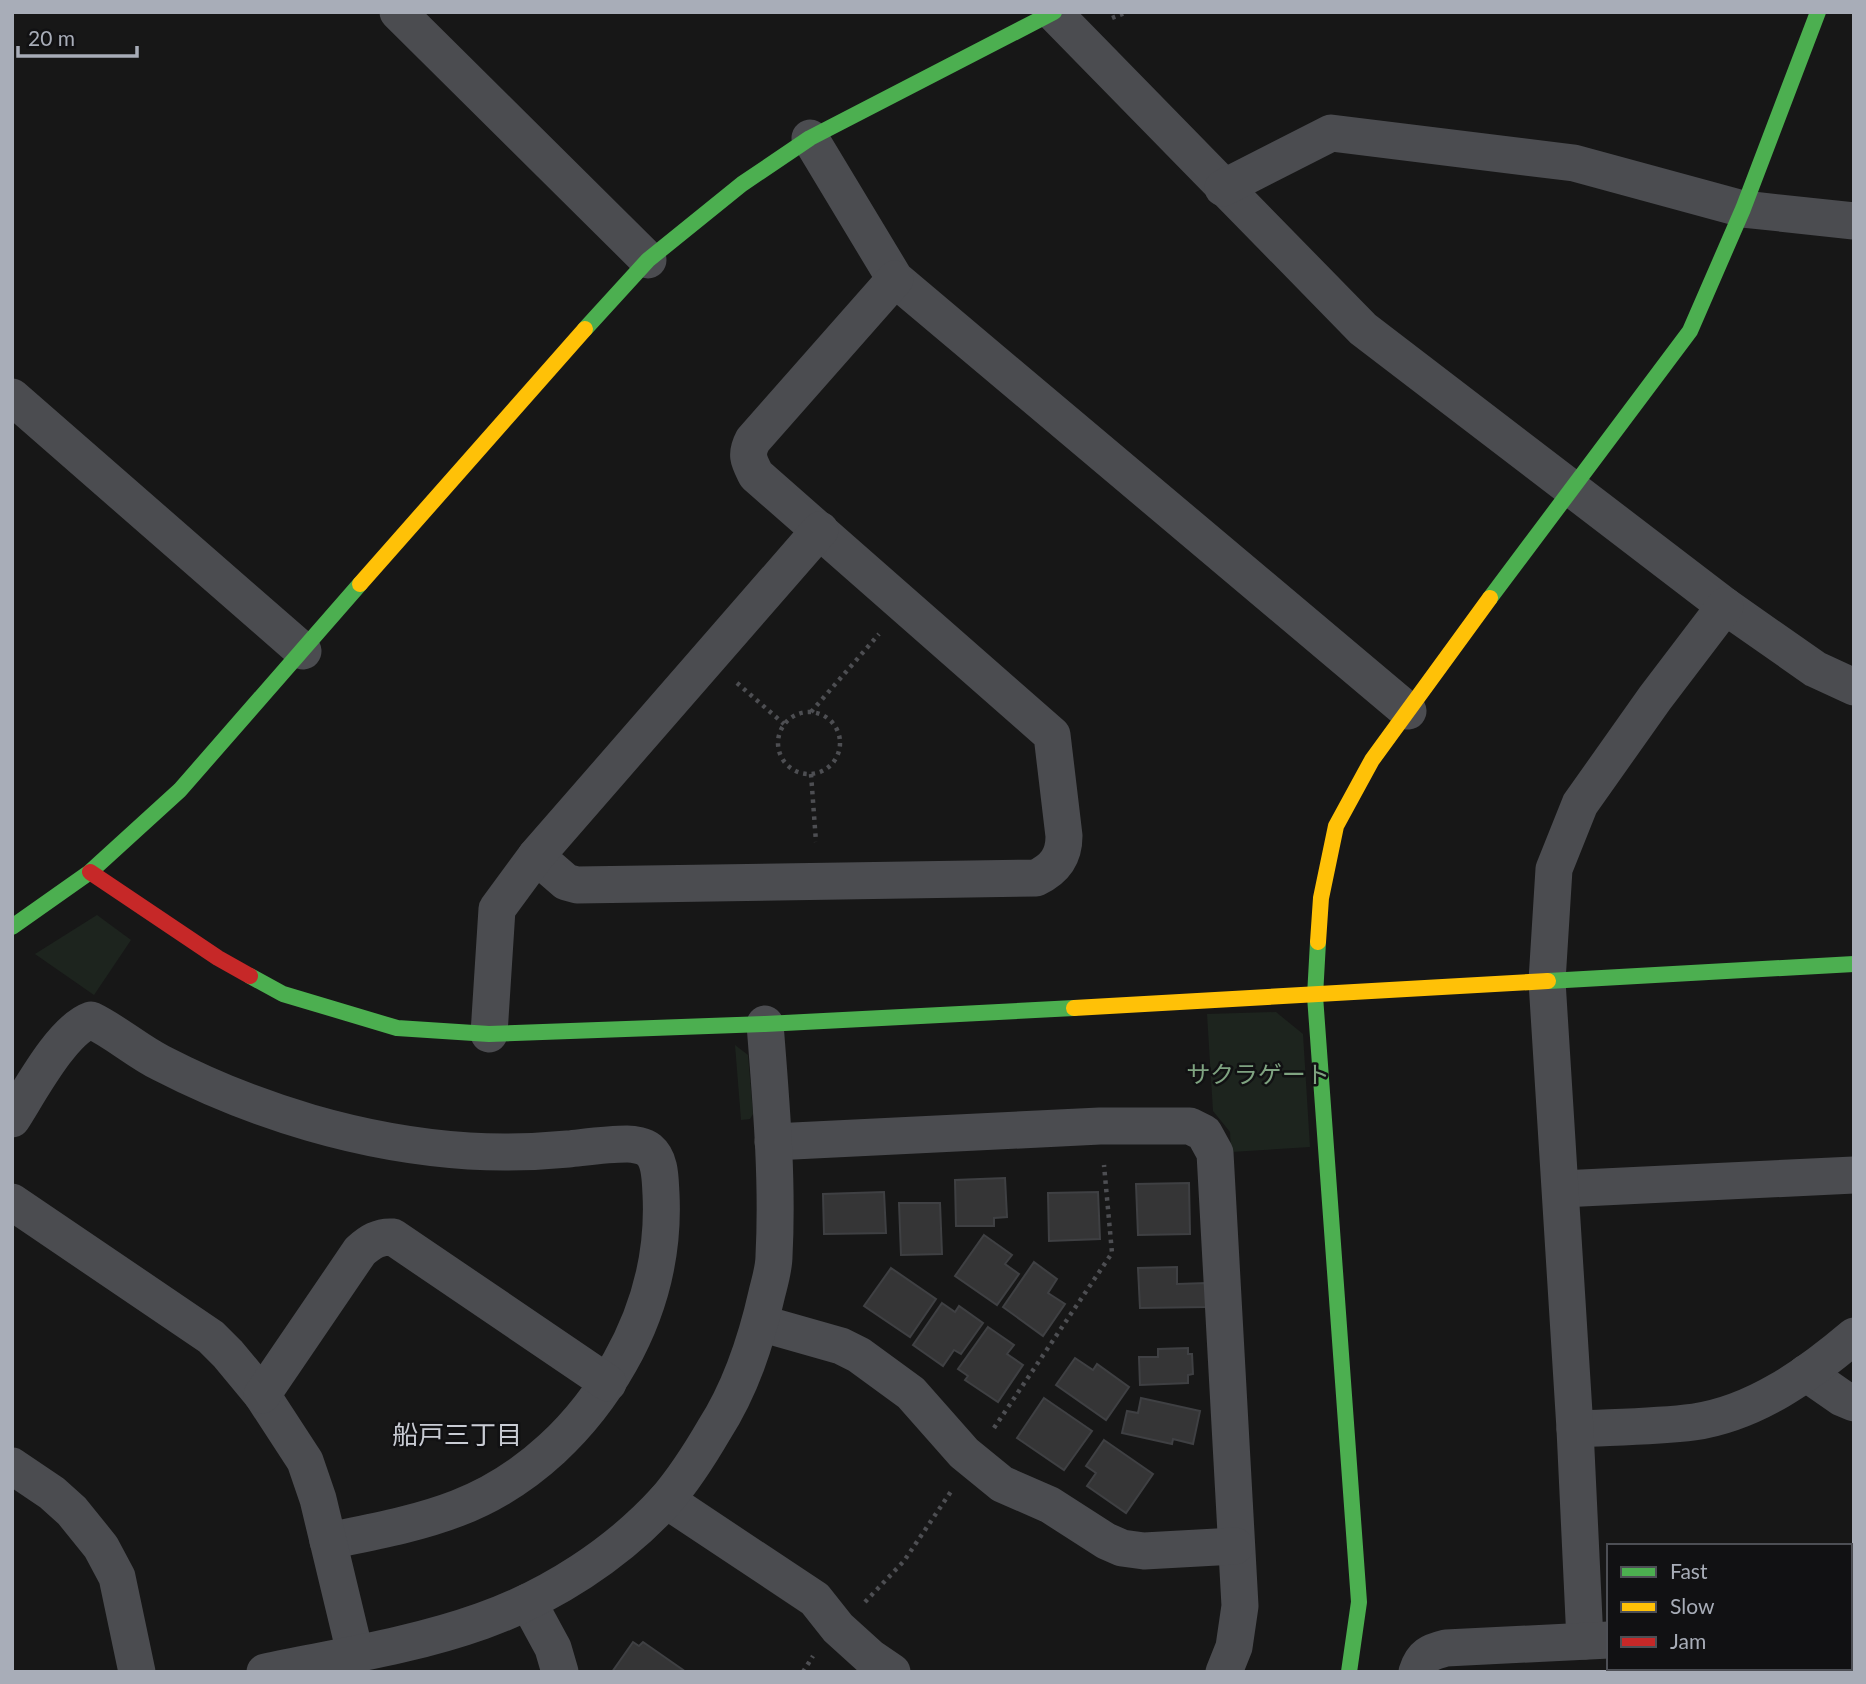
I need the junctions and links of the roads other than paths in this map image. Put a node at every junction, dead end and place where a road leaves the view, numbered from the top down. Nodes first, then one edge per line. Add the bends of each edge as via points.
1 (398, 12) edge
2 (1818, 12) edge
3 (1059, 18) edge
4 (810, 138) junction
5 (1223, 188) junction
6 (1743, 209) junction
7 (1854, 221) edge
8 (648, 260) junction
9 (895, 279) junction
10 (12, 397) edge
11 (1570, 489) junction
12 (820, 530) junction
13 (1725, 606) junction
14 (303, 651) junction
15 (1854, 687) edge
16 (1408, 710) junction
17 (536, 856) junction
18 (90, 872) junction
19 (12, 927) edge
20 (1854, 964) edge
21 (1547, 981) junction
22 (1315, 996) junction
23 (765, 1024) junction
24 (489, 1034) junction
25 (12, 1119) edge
26 (774, 1142) junction
27 (1854, 1175) edge
28 (1561, 1189) junction
29 (12, 1202) edge
30 (760, 1323) junction
31 (1854, 1336) edge
32 (1806, 1373) junction
33 (608, 1383) junction
34 (262, 1395) junction
35 (1854, 1403) edge
36 (1575, 1429) junction
37 (12, 1466) edge
38 (666, 1500) junction
39 (328, 1541) junction
40 (1236, 1546) junction
41 (527, 1602) junction
42 (1597, 1641) edge
43 (355, 1653) junction
44 (137, 1672) edge
45 (265, 1672) edge
46 (560, 1672) edge
47 (892, 1672) edge
48 (1224, 1672) edge
49 (1349, 1672) edge
50 (1417, 1672) edge

1 - 8 street
2 - 6 street
3 - 4 street
3 - 5 street
4 - 8 street via 742,184
4 - 9 street
5 - 6 street via 1331,133 1574,163
5 - 11 street via 1363,329
6 - 7 street
6 - 11 street via 1690,331
8 - 14 street
9 - 12 street via 747,452 756,475
9 - 16 street
10 - 14 street
11 - 13 street
11 - 16 street
12 - 17 street
12 - 17 street via 1052,734 1064,849 1060,859 1037,878 577,885 566,882
13 - 15 street via 1815,669
13 - 21 street via 1580,804 1554,869
14 - 18 street via 180,790
16 - 22 street via 1372,760 1336,826 1321,898
17 - 24 street via 498,909
18 - 19 street
18 - 24 street via 218,958 283,993 397,1028
20 - 21 street
21 - 22 street
21 - 28 street
22 - 23 street
22 - 49 street via 1359,1602
23 - 24 street
23 - 26 street
25 - 33 street via 67,1035 91,1020 159,1062 229,1094 347,1132 469,1151 647,1147 660,1173 662,1216 654,1283 634,1335
26 - 30 street via 774,1259
26 - 40 street via 1101,1126 1190,1126 1204,1133 1215,1153
27 - 28 street
28 - 36 street
29 - 34 street via 211,1337
30 - 38 street via 737,1391
30 - 40 street via 841,1346 859,1356 911,1392 964,1453 1002,1484 1050,1506 1106,1541 1144,1551
31 - 32 street
32 - 35 street
32 - 36 street via 1760,1402 1696,1422
33 - 34 street via 393,1237 383,1237 360,1251
33 - 39 street via 565,1437 496,1491 421,1521
34 - 39 street via 305,1461
36 - 42 street
37 - 44 street via 72,1511 101,1547 117,1577
38 - 41 street via 603,1556
38 - 47 street via 815,1600 838,1628
39 - 43 street
40 - 48 street via 1240,1606 1234,1647
41 - 43 street via 432,1636
41 - 46 street via 553,1648
42 - 50 street via 1446,1648 1427,1653
43 - 45 street

